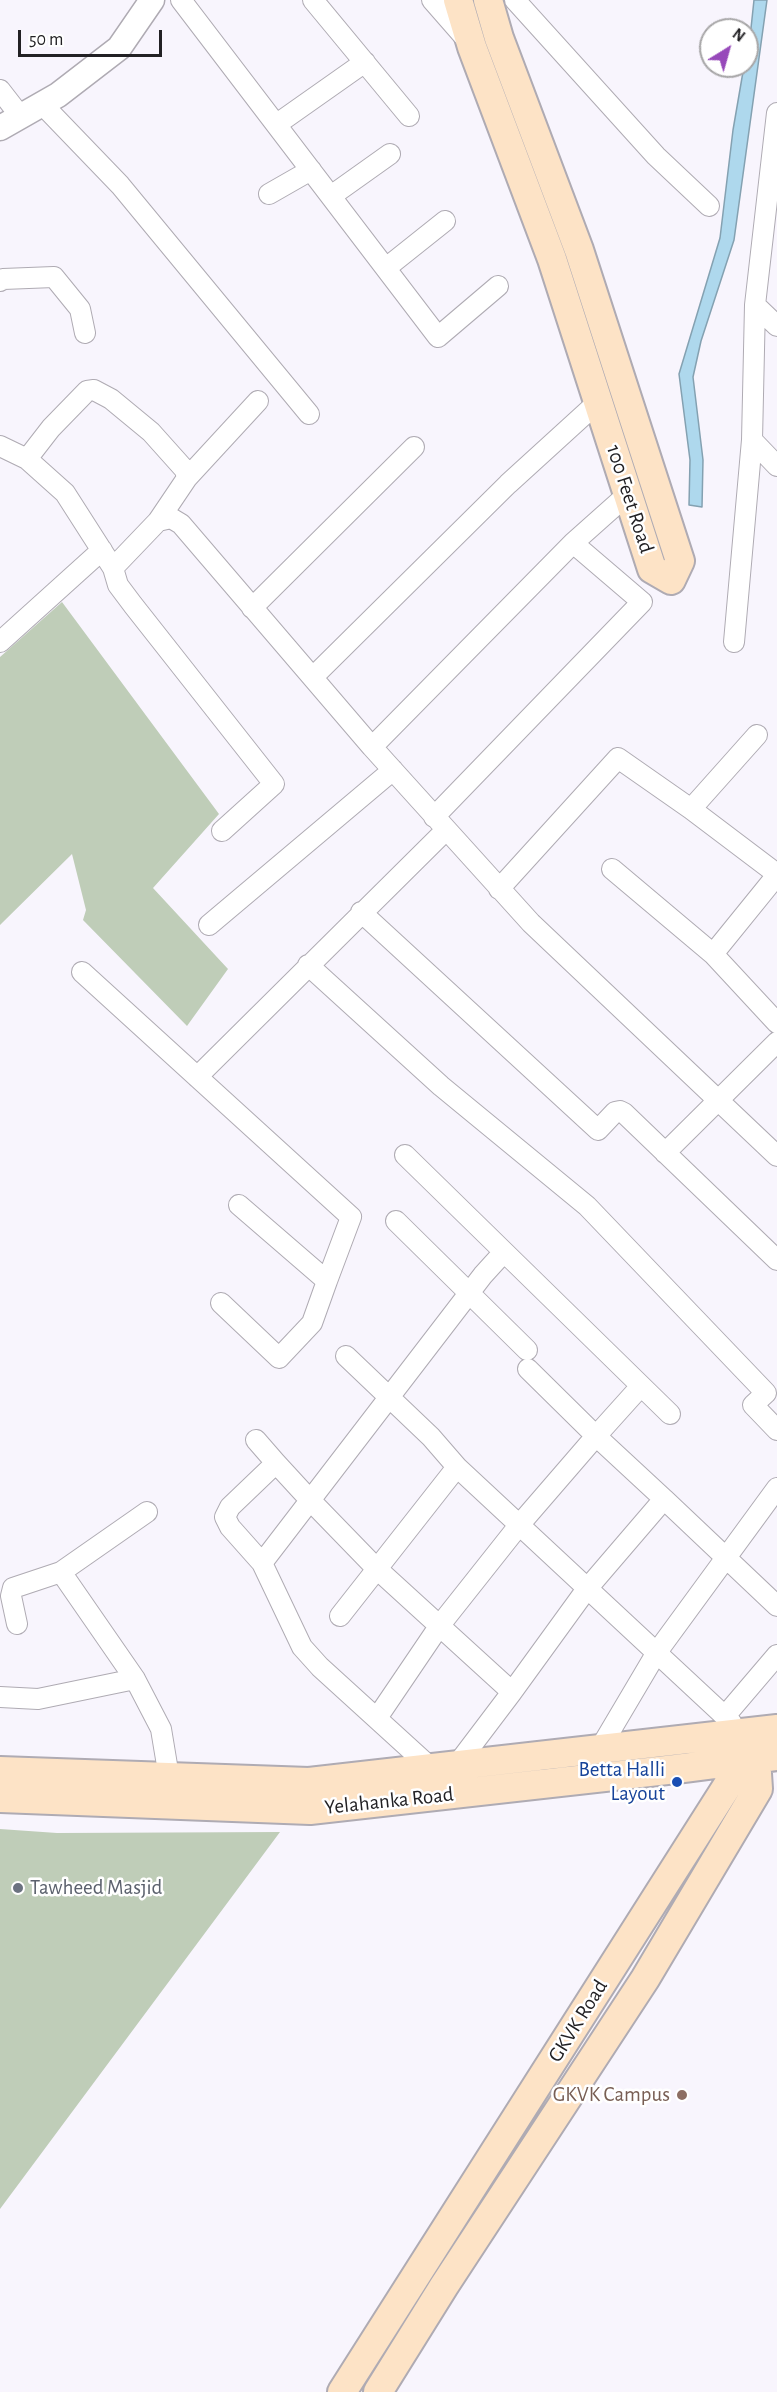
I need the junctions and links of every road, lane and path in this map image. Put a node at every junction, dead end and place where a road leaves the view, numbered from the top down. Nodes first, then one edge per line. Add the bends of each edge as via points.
1 (152, 0) edge
2 (181, 0) edge
3 (313, 0) edge
4 (432, 0) edge
5 (458, 0) edge
6 (488, 0) edge
7 (515, 0) edge
8 (472, 47) junction
9 (365, 62) junction
10 (0, 90) edge
11 (42, 104) junction
12 (777, 113) edge
13 (409, 116) dead end
14 (10, 123) edge
15 (277, 124) junction
16 (775, 153) edge
17 (390, 154) dead end
18 (311, 170) junction
19 (269, 194) dead end
20 (331, 196) junction
21 (709, 206) dead end
22 (445, 221) dead end
23 (386, 268) junction
24 (0, 281) edge
25 (498, 286) dead end
26 (755, 305) junction
27 (777, 326) edge
28 (85, 333) dead end
29 (258, 401) dead end
30 (598, 402) junction
31 (309, 414) dead end
32 (752, 440) junction
33 (0, 446) edge
34 (414, 447) dead end
35 (27, 459) junction
36 (777, 466) edge
37 (186, 478) junction
38 (628, 494) junction
39 (158, 521) junction
40 (573, 543) junction
41 (102, 550) junction
42 (113, 568) junction
43 (252, 608) junction
44 (0, 642) edge
45 (734, 642) dead end
46 (313, 677) junction
47 (757, 735) dead end
48 (372, 747) junction
49 (393, 771) junction
50 (691, 809) junction
51 (440, 824) junction
52 (222, 831) dead end
53 (612, 869) dead end
54 (777, 874) edge
55 (499, 889) junction
56 (361, 912) junction
57 (208, 925) dead end
58 (713, 954) junction
59 (308, 965) junction
60 (82, 972) dead end
61 (777, 1023) edge
62 (777, 1042) edge
63 (197, 1077) junction
64 (717, 1100) junction
65 (665, 1153) junction
66 (405, 1155) dead end
67 (777, 1156) edge
68 (238, 1205) dead end
69 (396, 1221) dead end
70 (503, 1253) junction
71 (777, 1260) edge
72 (327, 1281) junction
73 (471, 1293) junction
74 (220, 1303) dead end
75 (346, 1356) dead end
76 (641, 1386) junction
77 (390, 1396) junction
78 (670, 1414) dead end
79 (777, 1430) edge
80 (596, 1436) junction
81 (256, 1440) dead end
82 (276, 1463) junction
83 (457, 1467) junction
84 (777, 1488) edge
85 (664, 1499) junction
86 (310, 1500) junction
87 (147, 1512) dead end
88 (520, 1524) junction
89 (727, 1557) junction
90 (262, 1563) junction
91 (376, 1568) junction
92 (61, 1572) junction
93 (586, 1590) junction
94 (777, 1605) edge
95 (340, 1616) dead end
96 (17, 1624) dead end
97 (440, 1625) junction
98 (657, 1652) junction
99 (777, 1655) edge
100 (135, 1679) junction
101 (512, 1692) junction
102 (0, 1697) edge
103 (377, 1718) junction
104 (748, 1739) edge
105 (599, 1750) junction
106 (443, 1767) junction
107 (0, 1771) edge
108 (169, 1777) junction
109 (0, 1798) edge
110 (342, 2392) edge
111 (378, 2392) edge

1 - 11 street via 119,48
2 - 15 street
3 - 9 street
4 - 8 street
5 - 8 main road, 100 Feet Road
6 - 38 main road, 100 Feet Road via 579,250 680,561 671,579 652,569
7 - 21 street via 656,156
8 - 30 main road, 100 Feet Road via 552,259
9 - 13 street
9 - 15 street
10 - 14 street
11 - 14 street
11 - 31 street via 120,184
12 - 16 street
15 - 18 street
16 - 26 street
17 - 20 street
18 - 19 street
18 - 20 street
20 - 23 street
22 - 23 street
23 - 25 street via 438,337
24 - 28 street via 54,277 80,309
26 - 27 street
26 - 32 street
29 - 37 street
30 - 38 main road, 100 Feet Road
30 - 46 street via 500,492
32 - 36 street
32 - 45 street
33 - 35 street
34 - 43 street
35 - 37 street via 57,421 87,391 94,390 151,432 185,470
35 - 41 street via 65,493
37 - 39 street
38 - 40 street
39 - 42 street
39 - 43 street via 171,518 181,524
40 - 48 street
40 - 51 street via 642,602
41 - 42 street
41 - 44 street
42 - 52 street via 118,585 274,784
43 - 46 street
46 - 48 street
47 - 50 street
48 - 49 street
49 - 51 street
49 - 57 street
50 - 54 street
50 - 55 street via 618,758
51 - 55 street
51 - 56 street
53 - 58 street
54 - 58 street
55 - 64 street
56 - 59 street
56 - 65 street via 598,1130 620,1111
58 - 61 street
59 - 63 street
59 - 79 street via 441,1086 587,1206 766,1392 753,1404
60 - 63 street
62 - 64 street
63 - 72 street via 351,1217
64 - 65 street
64 - 67 street
65 - 71 street
66 - 70 street
68 - 72 street
69 - 73 street
70 - 73 street
70 - 76 street
72 - 74 street via 312,1323 279,1358
73 - 77 street
73 - 80 street
75 - 77 street
76 - 78 street
76 - 80 street
77 - 83 street
77 - 86 street
80 - 85 street
80 - 88 street
81 - 82 street
82 - 86 street
82 - 90 street via 230,1507 225,1517
83 - 88 street
83 - 91 street
84 - 89 street
85 - 89 street
85 - 93 street
86 - 90 street
86 - 91 street
87 - 92 street
88 - 93 street
88 - 97 street
89 - 94 street
89 - 98 street
90 - 103 street via 302,1647
91 - 95 street
91 - 97 street
92 - 96 street via 13,1588
92 - 100 street
93 - 98 street
93 - 101 street
97 - 101 street
97 - 103 street
98 - 104 street
98 - 105 street
99 - 104 street
100 - 102 street via 38,1699
100 - 108 street via 161,1729
101 - 106 street
103 - 106 street
104 - 105 main road, Yelahanka Road
104 - 109 main road, Yelahanka Road via 310,1810
104 - 110 main road, GKVK Road via 731,1780
104 - 111 main road, GKVK Road via 758,1789 651,1969
105 - 106 main road, Yelahanka Road
106 - 108 main road, Yelahanka Road via 309,1782
107 - 108 main road, Yelahanka Road

